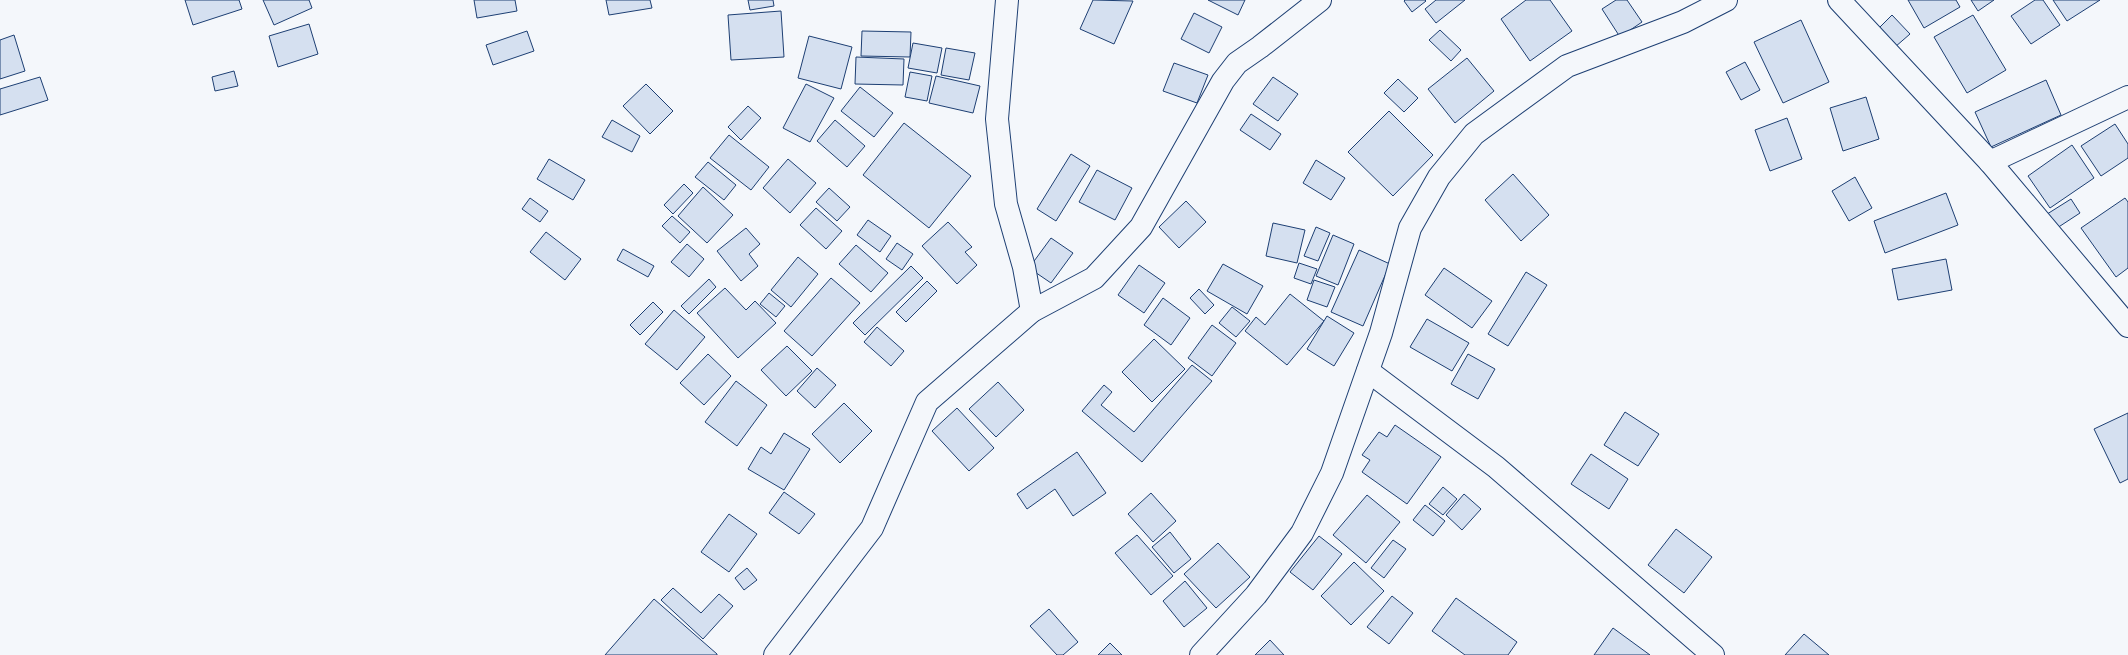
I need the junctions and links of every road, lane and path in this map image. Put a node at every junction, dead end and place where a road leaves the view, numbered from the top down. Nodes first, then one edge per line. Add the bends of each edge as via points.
1 (1007, 0) edge
2 (1320, 0) edge
3 (1726, 0) edge
4 (1839, 0) edge
5 (2128, 97) edge
6 (1990, 162) junction
7 (1032, 310) junction
8 (2128, 326) edge
9 (1368, 371) junction
10 (775, 655) edge
11 (1201, 655) edge
12 (1713, 655) edge

1 - 7 street via 997,119 1006,204 1024,267
2 - 7 street via 1237,63 1223,81 1141,227 1094,278
3 - 9 street via 1683,22 1567,66 1474,134 1438,177 1410,228
4 - 6 street
5 - 6 street
6 - 8 street
7 - 10 street via 927,402 872,528
9 - 11 street via 1332,473 1302,533 1256,595
9 - 12 street via 1496,467

